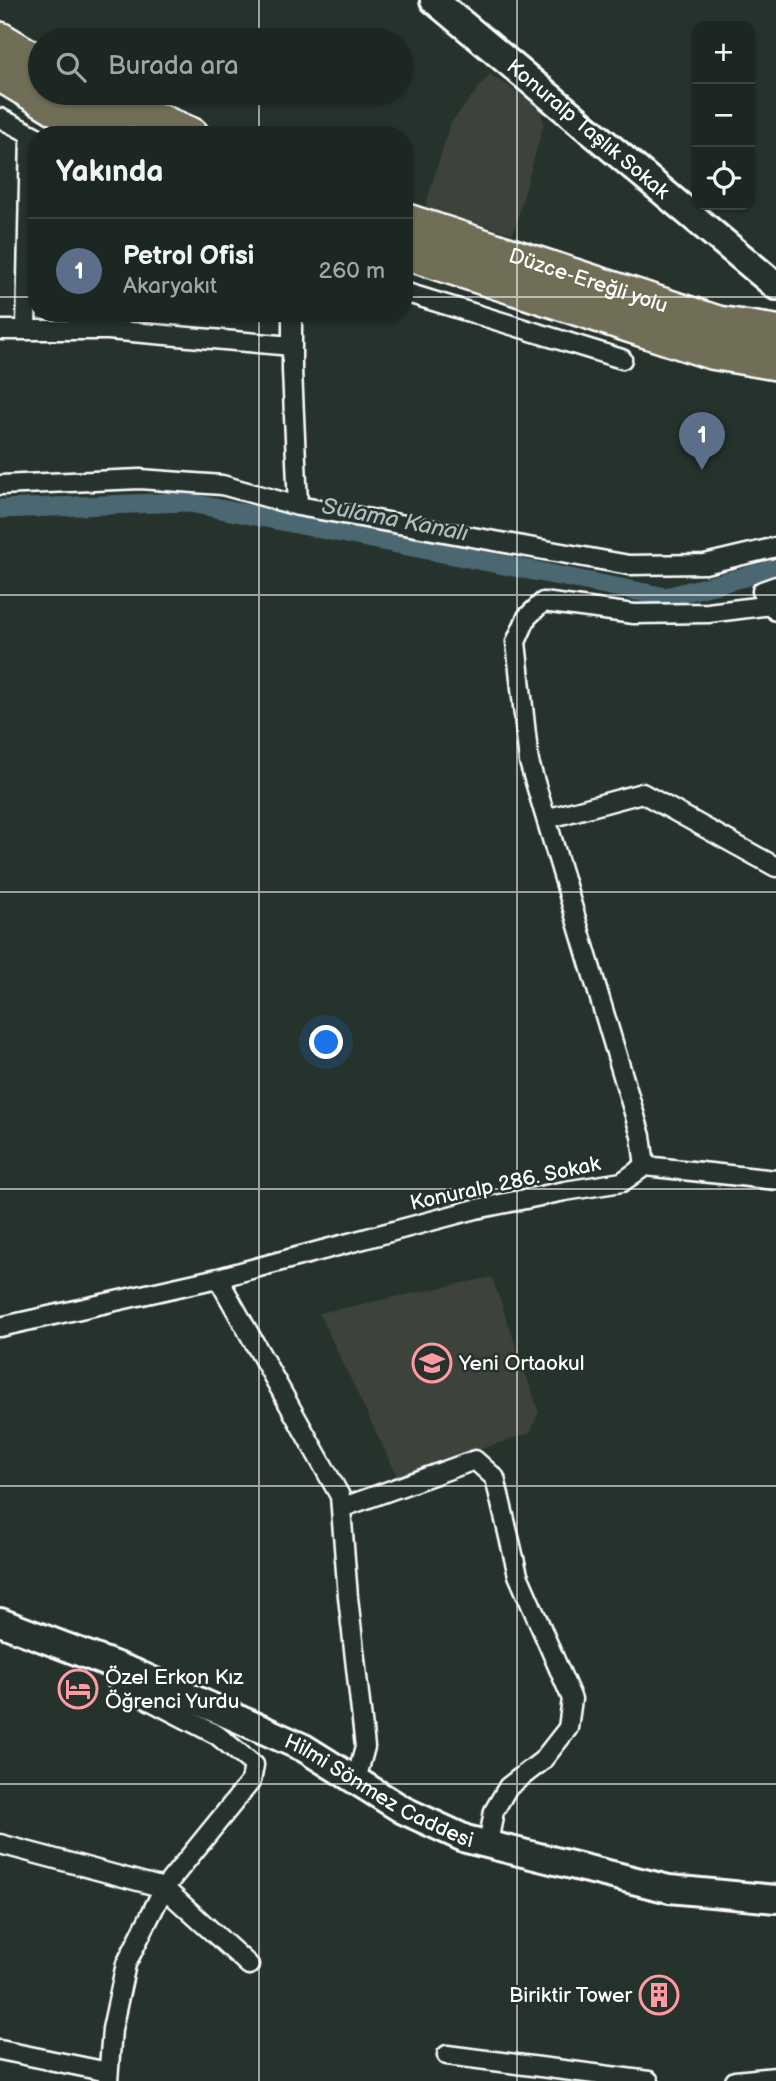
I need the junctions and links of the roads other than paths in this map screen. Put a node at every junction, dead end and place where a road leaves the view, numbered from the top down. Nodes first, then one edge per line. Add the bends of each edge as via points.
1 (434, 0) edge
2 (0, 39) edge
3 (28, 56) edge
4 (0, 74) edge
5 (28, 91) edge
6 (51, 105) edge
7 (122, 105) edge
8 (0, 118) edge
9 (94, 126) edge
10 (171, 126) edge
11 (28, 133) edge
12 (413, 223) edge
13 (413, 255) edge
14 (28, 282) edge
15 (776, 286) edge
16 (413, 295) edge
17 (292, 322) edge
18 (0, 330) edge
19 (26, 330) junction
20 (776, 332) edge
21 (292, 346) junction
22 (622, 359) dead end
23 (776, 363) edge
24 (0, 485) edge
25 (298, 506) junction
26 (776, 547) edge
27 (776, 586) edge
28 (774, 608) edge
29 (546, 819) junction
30 (776, 867) edge
31 (645, 1166) junction
32 (776, 1180) edge
33 (218, 1279) junction
34 (0, 1327) edge
35 (341, 1508) junction
36 (0, 1622) edge
37 (106, 1662) junction
38 (356, 1780) junction
39 (0, 1844) edge
40 (488, 1844) junction
41 (164, 1888) junction
42 (776, 1899) edge
43 (249, 1965) dead end
44 (0, 2050) edge
45 (447, 2055) dead end
46 (108, 2076) edge
47 (776, 2077) edge
48 (649, 2081) edge
49 (735, 2081) edge

1 - 15 street, Konuralp Taşlık Sokak
2 - 3 highway
4 - 5 highway
6 - 9 highway
7 - 10 highway
8 - 11 street
12 - 20 highway, Düzce-Ereğli yolu via 718,323
13 - 23 highway, Düzce-Ereğli yolu via 711,352
14 - 19 street
16 - 22 street
17 - 21 street
18 - 19 street
19 - 21 street via 108,330
21 - 25 street
24 - 25 street via 140,479 222,485
25 - 26 street via 629,565 705,564
27 - 28 street via 762,591
28 - 29 street via 634,614 543,602 527,617 516,642 529,762
29 - 30 street via 642,793
29 - 31 street via 641,1136
31 - 32 street
31 - 33 street, Konuralp 286. Sokak via 622,1182 476,1209
33 - 34 street, Konuralp 286. Sokak
33 - 35 street via 334,1484
35 - 38 street via 365,1747
35 - 40 street via 475,1460 495,1478 517,1575 572,1699 568,1728 542,1761 508,1787 494,1811
36 - 37 street, Hilmi Sönmez Caddesi
37 - 38 street, Hilmi Sönmez Caddesi via 304,1748
37 - 41 street via 118,1684 217,1735 254,1765 251,1781
38 - 40 street, Hilmi Sönmez Caddesi via 403,1810 466,1839
39 - 41 street
40 - 42 street, Hilmi Sönmez Caddesi via 669,1889
41 - 43 street
41 - 46 street via 126,1964 112,2029
44 - 46 street
45 - 48 street
47 - 49 street

